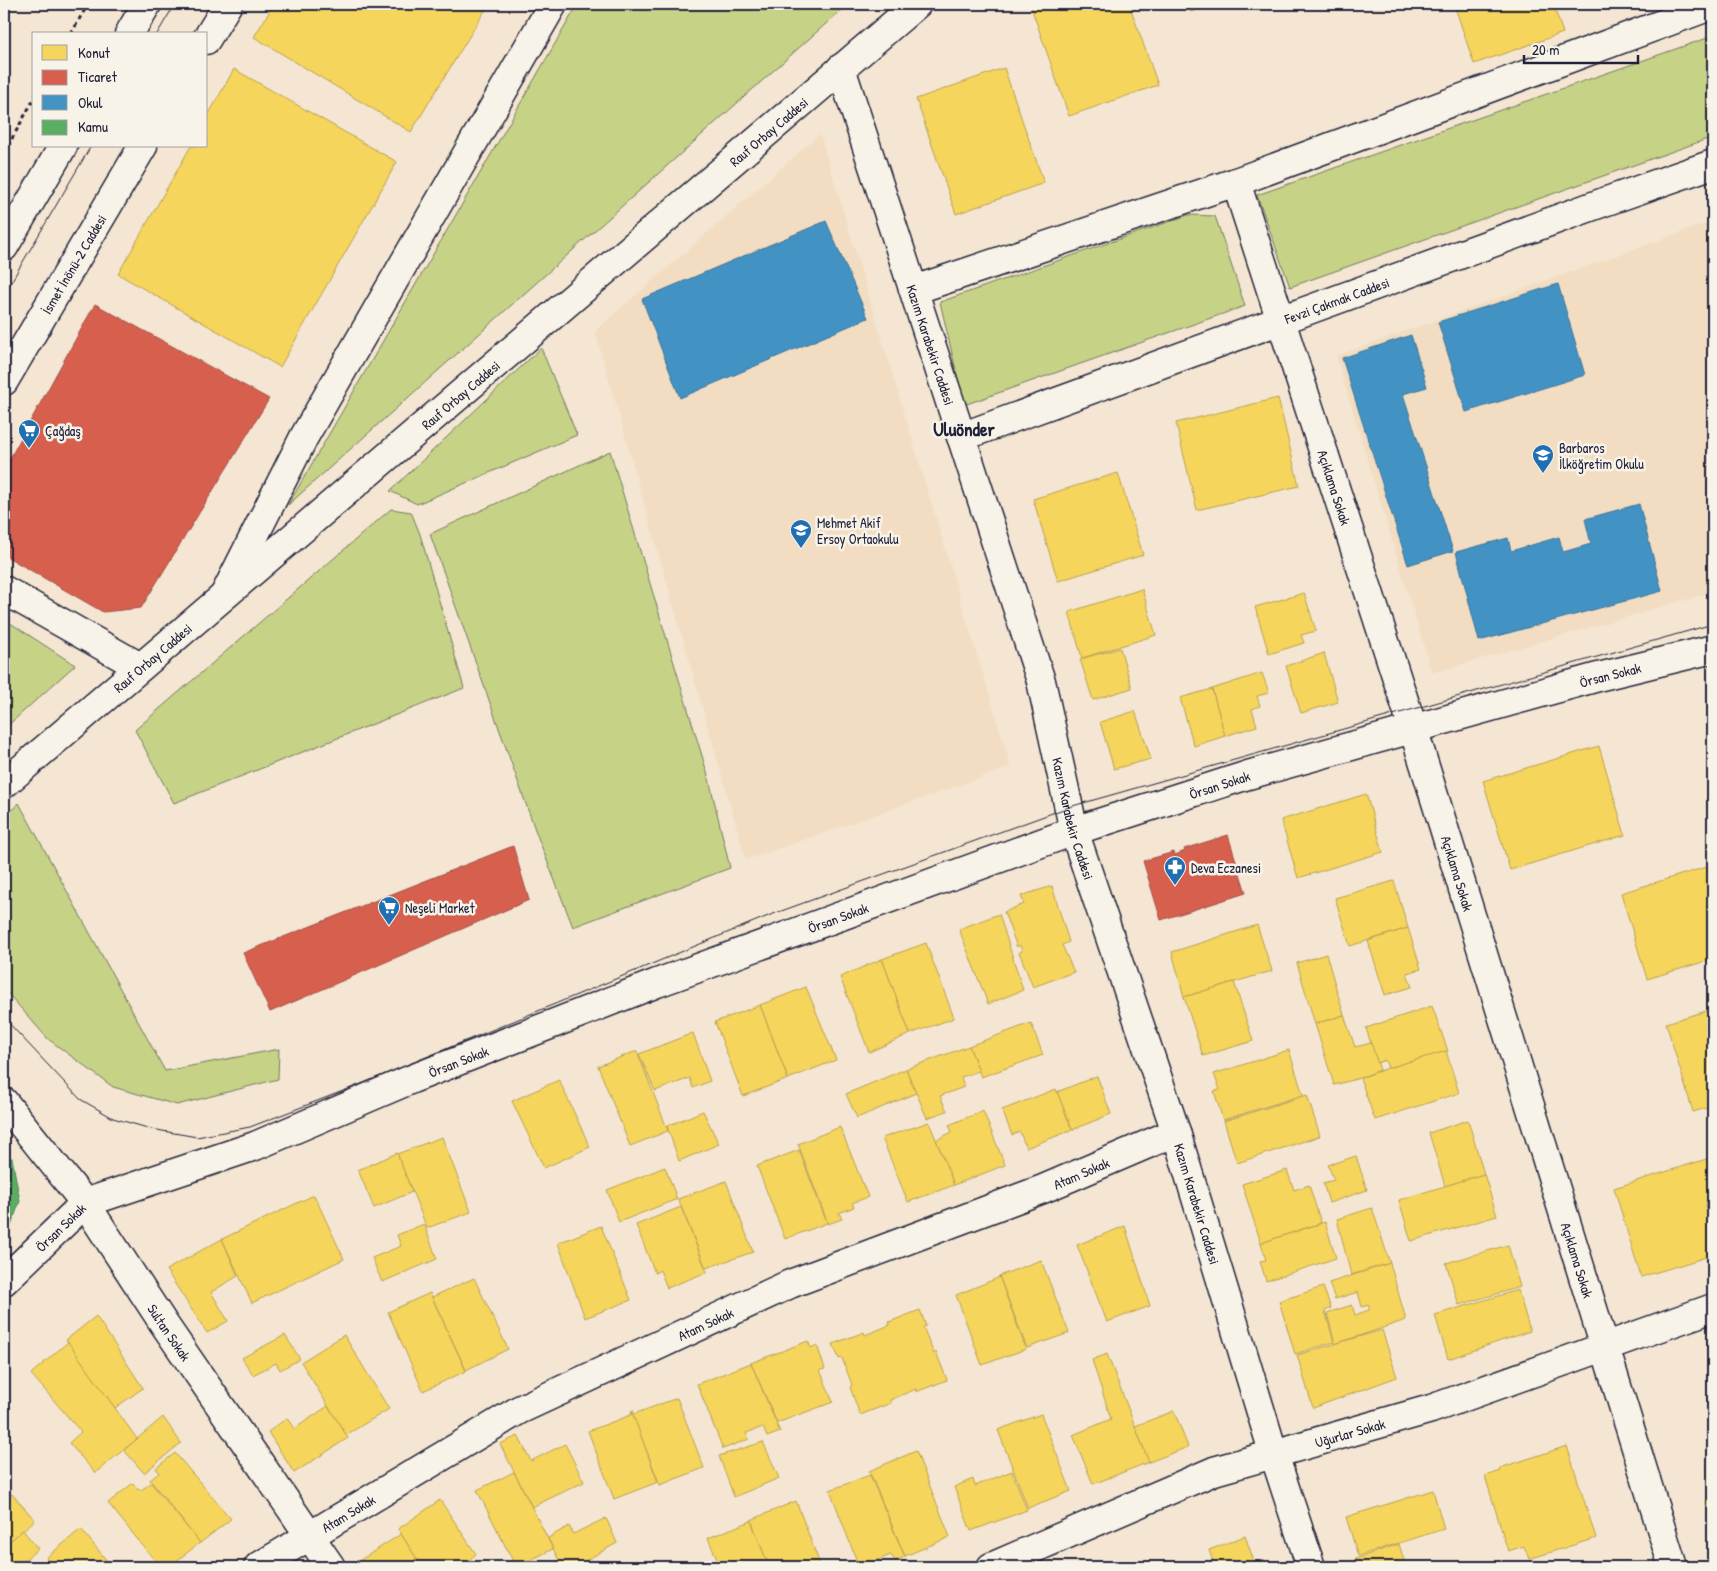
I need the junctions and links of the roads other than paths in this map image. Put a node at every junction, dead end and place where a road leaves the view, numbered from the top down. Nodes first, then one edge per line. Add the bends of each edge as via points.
1 (147, 4) edge
2 (228, 4) edge
3 (552, 4) edge
4 (917, 4) edge
5 (1713, 5) edge
6 (131, 32) edge
7 (208, 37) edge
8 (841, 68) junction
9 (62, 148) edge
10 (142, 148) edge
11 (1713, 164) edge
12 (1236, 182) junction
13 (4, 247) edge
14 (914, 290) junction
15 (1279, 320) junction
16 (4, 381) edge
17 (961, 436) junction
18 (4, 590) edge
19 (225, 594) junction
20 (1713, 649) edge
21 (140, 667) junction
22 (1412, 728) junction
23 (4, 784) edge
24 (1074, 831) junction
25 (4, 1102) edge
26 (1176, 1132) junction
27 (85, 1203) junction
28 (4, 1281) edge
29 (1713, 1308) edge
30 (1604, 1347) junction
31 (1274, 1454) junction
32 (309, 1537) junction
33 (258, 1567) edge
34 (330, 1567) edge
35 (991, 1567) edge
36 (1311, 1567) edge
37 (1673, 1567) edge

1 - 6 street
2 - 7 street
3 - 19 street via 304,437
4 - 8 street, Rauf Orbay Caddesi
5 - 12 street
8 - 14 street, Kazım Karabekir Caddesi
8 - 19 street, Rauf Orbay Caddesi
9 - 13 street
10 - 16 street, İsmet İnönü-2 Caddesi
11 - 15 street, Fevzi Çakmak Caddesi
12 - 14 street
12 - 15 street, Açıklama Sokak
14 - 17 street, Kazım Karabekir Caddesi
15 - 17 street, Fevzi Çakmak Caddesi
15 - 22 street, Açıklama Sokak
17 - 24 street, Kazım Karabekir Caddesi via 1041,682
18 - 21 street
19 - 21 street, Rauf Orbay Caddesi
20 - 22 street, Örsan Sokak
21 - 23 street, Rauf Orbay Caddesi
22 - 24 street, Örsan Sokak via 1248,774
22 - 30 street, Açıklama Sokak
24 - 26 street, Kazım Karabekir Caddesi
24 - 27 street, Örsan Sokak via 657,983 412,1079 255,1146
25 - 27 street, Sultan Sokak
26 - 31 street, Kazım Karabekir Caddesi
26 - 32 street, Atam Sokak via 1043,1189 790,1284 528,1406
27 - 28 street, Örsan Sokak
27 - 32 street, Sultan Sokak
29 - 30 street, Uğurlar Sokak
30 - 31 street, Uğurlar Sokak via 1431,1409
30 - 37 street, Açıklama Sokak
31 - 35 street, Uğurlar Sokak via 1214,1471
31 - 36 street, Kazım Karabekir Caddesi
32 - 33 street, Atam Sokak
32 - 34 street, Sultan Sokak

